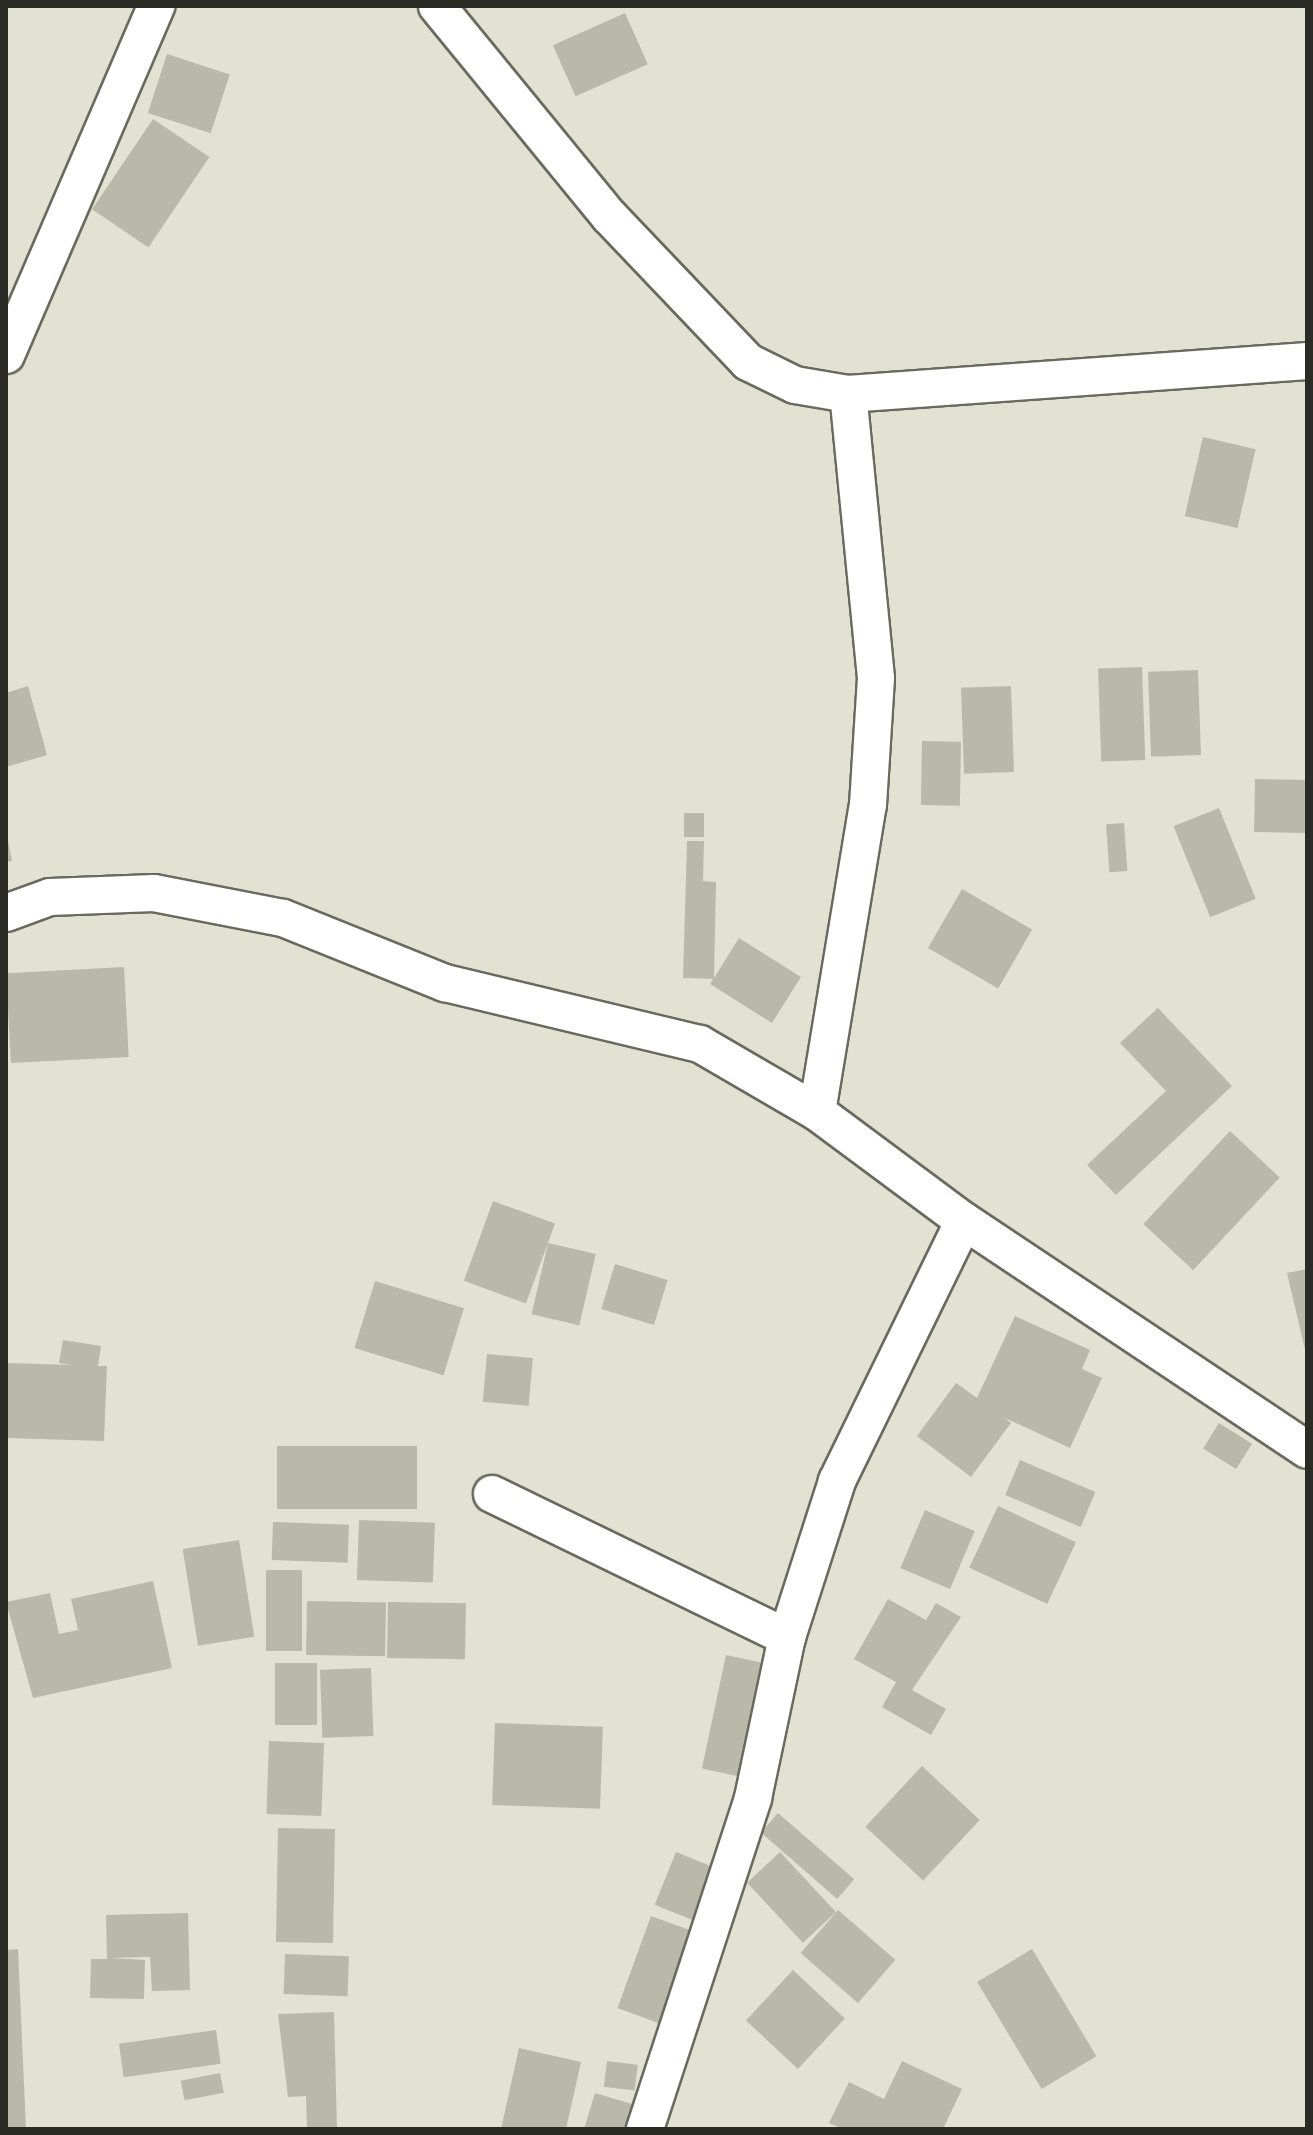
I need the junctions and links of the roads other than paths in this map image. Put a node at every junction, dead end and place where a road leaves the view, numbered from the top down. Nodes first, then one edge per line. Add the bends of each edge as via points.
1 (156, 6) edge
2 (437, 6) edge
3 (6, 355) edge
4 (1307, 361) edge
5 (848, 394) junction
6 (6, 913) edge
7 (817, 1112) junction
8 (964, 1221) junction
9 (1307, 1450) edge
10 (492, 1494) dead end
11 (787, 1637) junction
12 (645, 2129) edge

1 - 3 street
2 - 5 street via 609,216 748,362 795,385
4 - 5 street
5 - 7 street via 876,678 868,805
6 - 7 street via 50,897 154,893 283,918 445,983 700,1044
7 - 8 street
8 - 9 street
8 - 11 street via 837,1481
10 - 11 street
11 - 12 street via 753,1798

